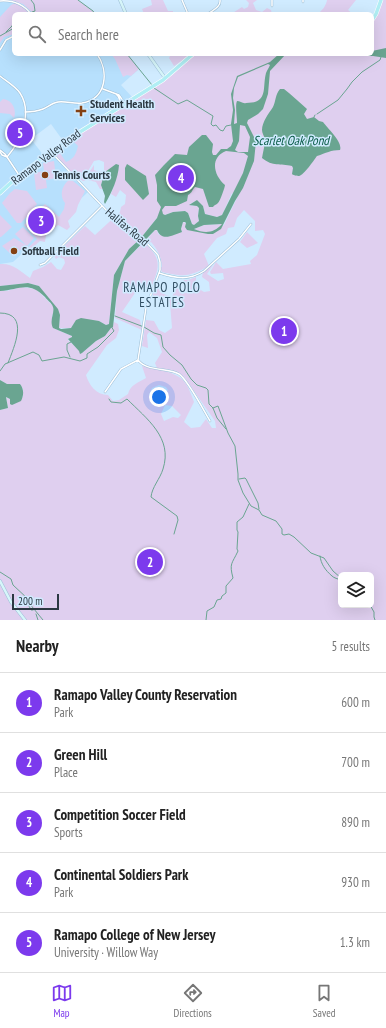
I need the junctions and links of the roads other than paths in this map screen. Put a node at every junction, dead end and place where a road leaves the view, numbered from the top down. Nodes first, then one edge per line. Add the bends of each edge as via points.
1 (120, 0) edge
2 (182, 0) edge
3 (220, 0) edge
4 (272, 0) edge
5 (381, 0) edge
6 (0, 1) edge
7 (272, 6) dead end
8 (29, 12) edge
9 (125, 12) edge
10 (187, 12) edge
11 (210, 12) edge
12 (374, 17) edge
13 (12, 37) edge
14 (0, 50) edge
15 (98, 56) edge
16 (149, 56) edge
17 (191, 56) edge
18 (0, 76) edge
19 (165, 78) junction
20 (102, 88) junction
21 (115, 94) junction
22 (125, 104) junction
23 (116, 109) junction
24 (25, 112) junction
25 (0, 151) edge
26 (50, 152) junction
27 (7, 157) junction
28 (19, 175) junction
29 (0, 193) edge
30 (102, 206) junction
31 (251, 224) dead end
32 (40, 265) dead end
33 (159, 273) junction
34 (138, 360) junction
35 (105, 392) dead end
36 (210, 421) dead end
37 (0, 581) edge
38 (25, 620) edge

1 - 9 street
2 - 10 street
3 - 11 street via 220,4
4 - 7 street
5 - 12 main road
6 - 8 street via 18,3
13 - 14 street via 6,40
15 - 20 street via 105,73
16 - 19 street
17 - 19 main road, Ramapo Valley Road
18 - 24 street via 19,92
19 - 22 main road, Ramapo Valley Road
20 - 21 street
20 - 24 street via 88,101 58,102 39,110
21 - 22 street via 120,96
21 - 23 street via 120,100
22 - 23 main road, Ramapo Valley Road
23 - 26 main road, Ramapo Valley Road
24 - 27 street via 20,137
25 - 27 street
26 - 28 main road, Ramapo Valley Road
26 - 30 street, Halifax Road
27 - 28 street
28 - 29 main road, Ramapo Valley Road
30 - 32 street
30 - 33 street, Halifax Road via 158,255
31 - 33 street via 239,239 204,271 190,277 179,278
33 - 34 street, Halifax Road via 148,301
34 - 35 street via 121,369
34 - 36 street via 142,364 181,376
37 - 38 street via 9,600

